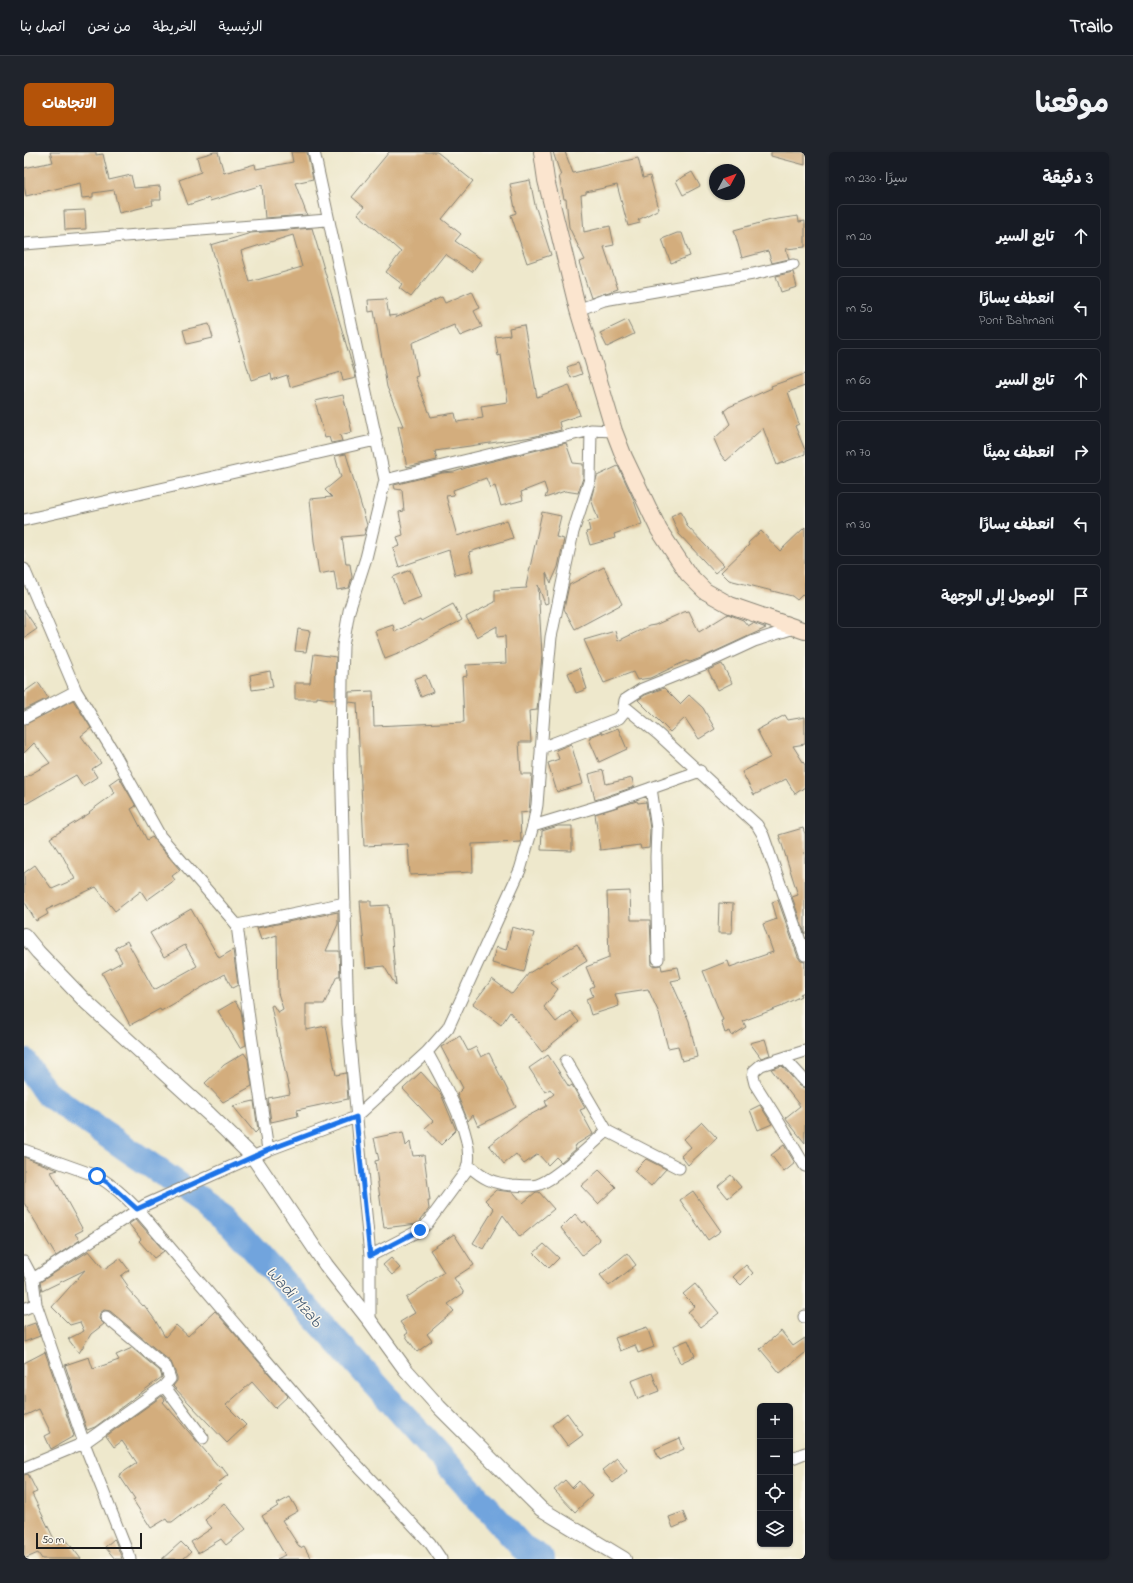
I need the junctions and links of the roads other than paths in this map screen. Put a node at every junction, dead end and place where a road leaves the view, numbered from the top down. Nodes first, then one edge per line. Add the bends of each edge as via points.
1 (314, 152) edge
2 (542, 152) edge
3 (328, 220) junction
4 (24, 244) edge
5 (793, 265) dead end
6 (578, 310) junction
7 (592, 430) junction
8 (614, 432) junction
9 (376, 440) junction
10 (385, 480) junction
11 (24, 520) edge
12 (24, 569) edge
13 (799, 629) edge
14 (76, 691) junction
15 (624, 706) junction
16 (24, 718) edge
17 (541, 748) junction
18 (700, 771) junction
19 (651, 788) junction
20 (533, 826) junction
21 (345, 903) junction
22 (237, 925) junction
23 (24, 935) edge
24 (805, 955) edge
25 (658, 959) dead end
26 (805, 1051) edge
27 (427, 1052) junction
28 (784, 1058) junction
29 (566, 1061) dead end
30 (805, 1081) edge
31 (356, 1117) junction
32 (607, 1131) junction
33 (24, 1150) edge
34 (268, 1150) junction
35 (247, 1160) junction
36 (469, 1166) junction
37 (805, 1166) edge
38 (679, 1168) dead end
39 (141, 1207) junction
40 (370, 1256) junction
41 (24, 1262) edge
42 (33, 1279) junction
43 (36, 1304) junction
44 (24, 1309) edge
45 (106, 1317) dead end
46 (370, 1321) junction
47 (164, 1386) junction
48 (204, 1438) dead end
49 (84, 1443) junction
50 (805, 1453) edge
51 (793, 1458) edge
52 (24, 1468) edge
53 (130, 1559) edge
54 (441, 1559) edge
55 (624, 1559) edge

1 - 3 street
2 - 6 main road via 546,180
3 - 4 street
3 - 9 street
5 - 6 street via 604,300
6 - 8 main road
7 - 8 street
7 - 10 street
7 - 17 street via 590,479 573,532 551,637
8 - 13 main road via 659,530 688,574 705,591 730,605
9 - 10 street
9 - 11 street
10 - 21 street via 368,551 349,611 343,646 341,754
12 - 14 street
13 - 15 street via 754,641 642,689 627,699
14 - 16 street
14 - 22 street via 160,836
15 - 17 street via 619,718
15 - 18 street
17 - 20 street via 538,805
18 - 19 street
18 - 24 street via 757,825 763,835
19 - 20 street
19 - 25 street via 658,829
20 - 27 street via 520,870 452,1021
21 - 22 street
21 - 31 street via 348,1024
22 - 34 street
23 - 35 street via 86,1002 210,1114
26 - 28 street
27 - 31 street
27 - 36 street via 458,1113 469,1153
28 - 30 street
28 - 37 street via 762,1065 754,1071 753,1076 755,1084
29 - 32 street
31 - 34 street
31 - 40 street
32 - 36 street via 551,1179 538,1185 486,1180
32 - 38 street
33 - 39 street via 97,1176
34 - 35 street
35 - 39 street
35 - 46 street
36 - 40 street via 427,1224
39 - 42 street
39 - 54 street via 160,1238 342,1449 430,1543
40 - 46 street
41 - 42 street
42 - 43 street
43 - 44 street
43 - 49 street
45 - 47 street via 166,1367 170,1379
46 - 55 street via 404,1369 541,1509
47 - 48 street
47 - 49 street
49 - 52 street
49 - 53 street
50 - 51 street

